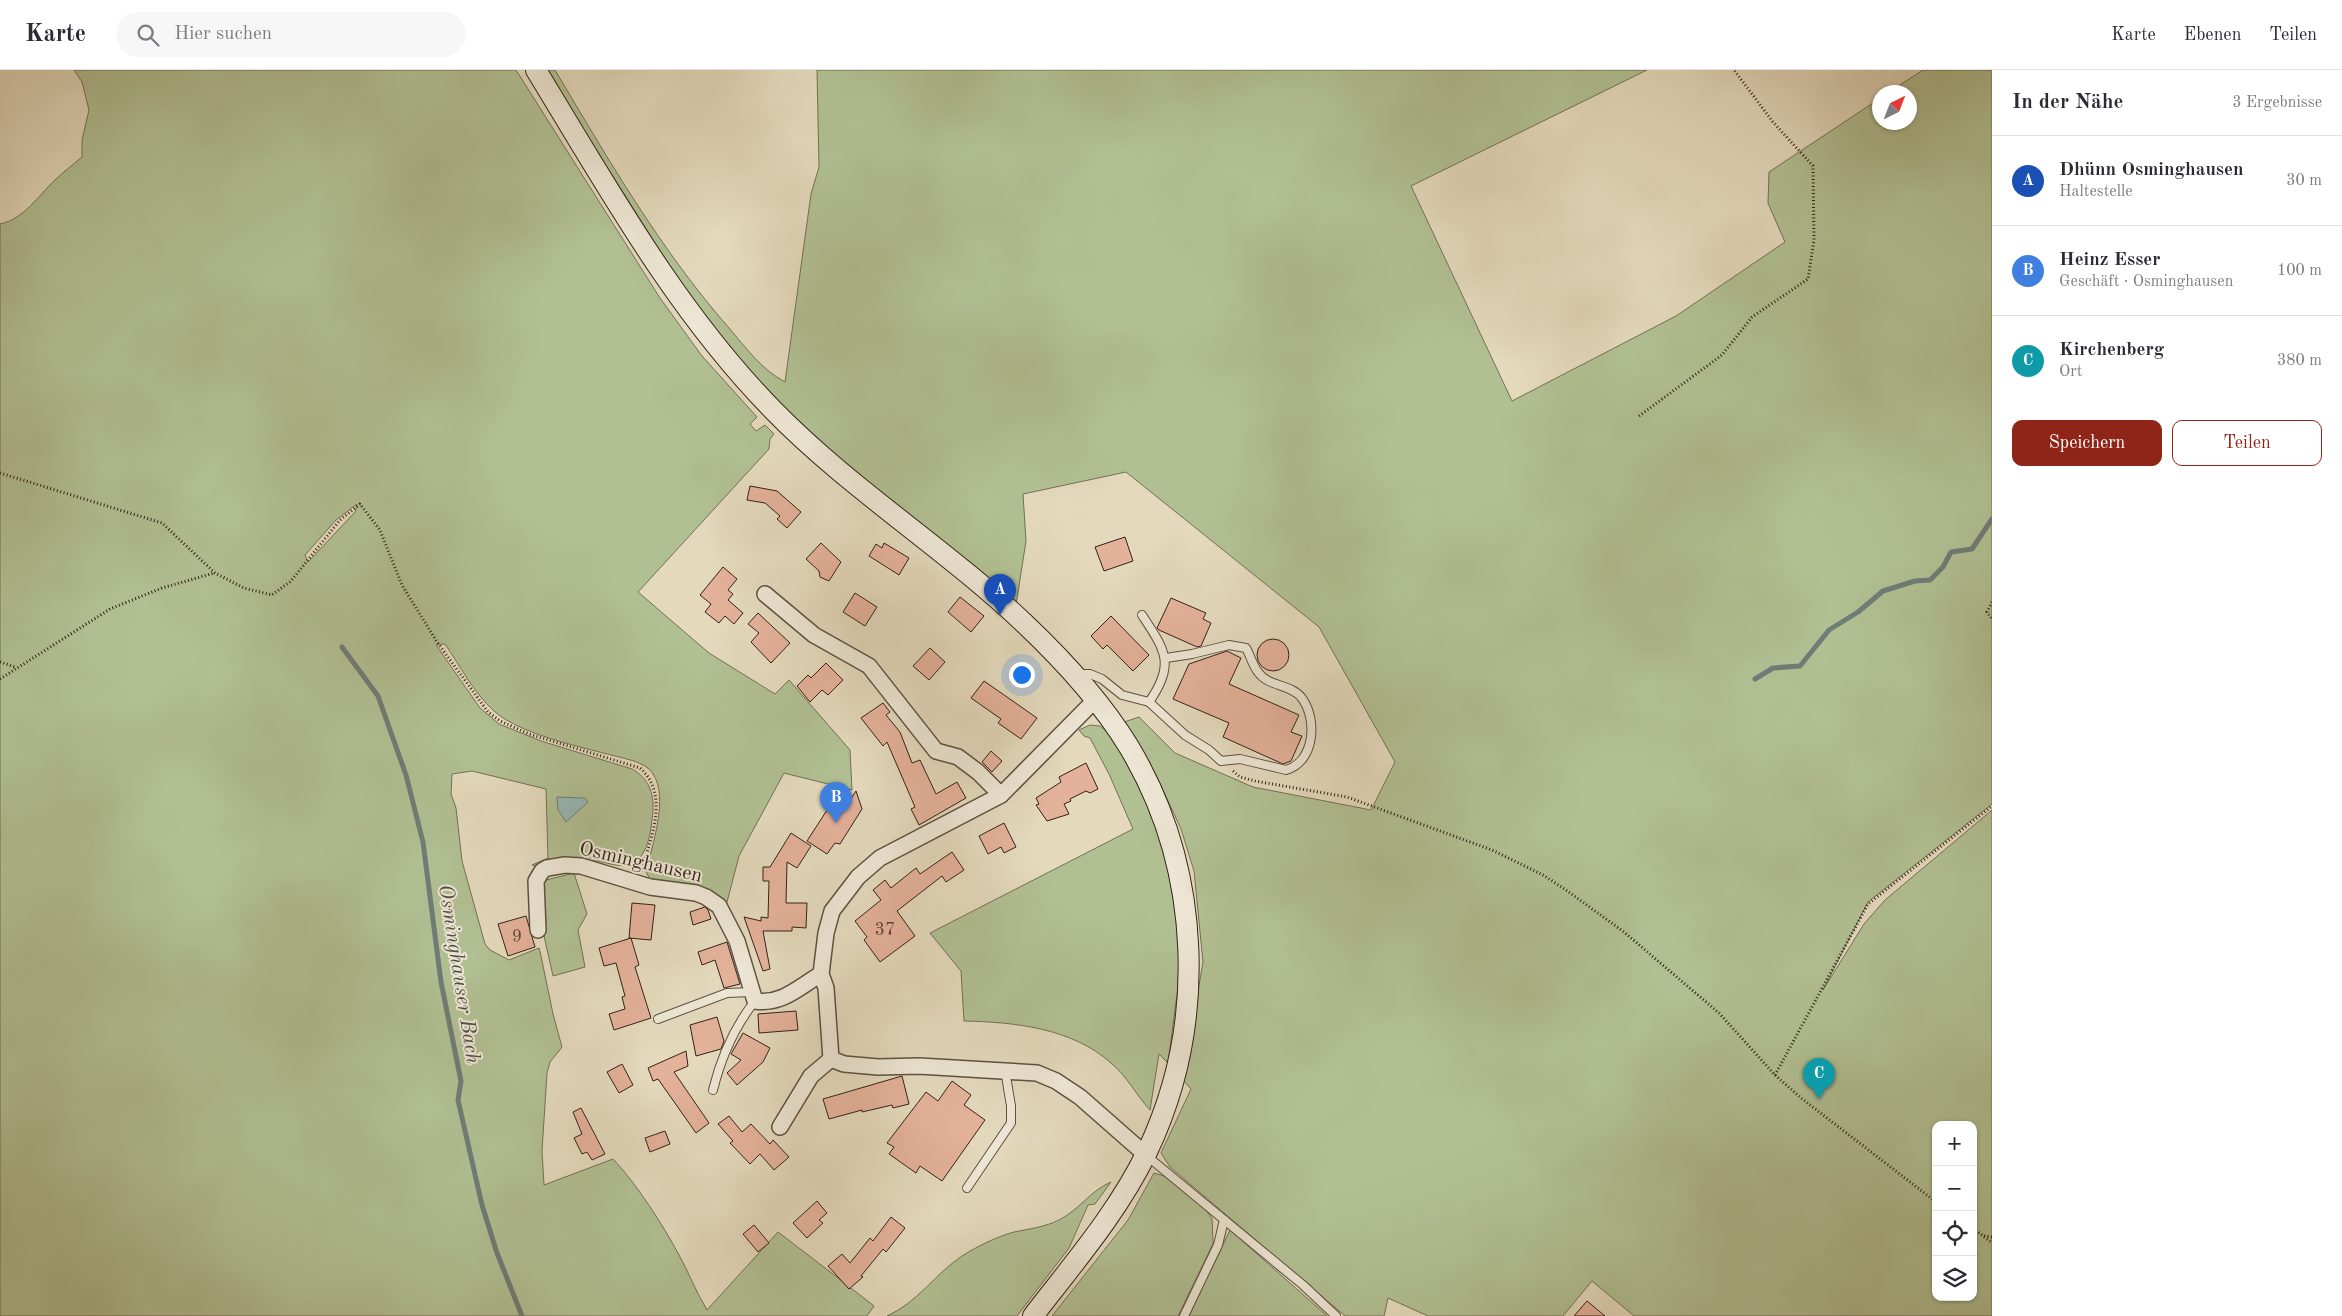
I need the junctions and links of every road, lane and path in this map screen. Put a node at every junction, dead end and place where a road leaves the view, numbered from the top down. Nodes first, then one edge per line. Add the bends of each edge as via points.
1 (536, 70) edge
2 (1734, 70) edge
3 (1639, 416) dead end
4 (0, 473) edge
5 (215, 573) junction
6 (765, 594) dead end
7 (1992, 602) edge
8 (1142, 615) dead end
9 (1992, 619) edge
10 (1166, 658) junction
11 (0, 662) edge
12 (16, 667) junction
13 (1074, 674) junction
14 (0, 679) edge
15 (1095, 700) junction
16 (1149, 702) junction
17 (1221, 761) junction
18 (1001, 795) junction
19 (1992, 806) edge
20 (638, 884) junction
21 (538, 930) dead end
22 (821, 974) junction
23 (754, 996) junction
24 (658, 1019) dead end
25 (831, 1059) junction
26 (1005, 1070) junction
27 (1775, 1075) junction
28 (713, 1090) dead end
29 (780, 1127) dead end
30 (1146, 1155) junction
31 (966, 1188) dead end
32 (1932, 1199) edge
33 (1224, 1220) junction
34 (1977, 1231) edge
35 (1984, 1236) junction
36 (1992, 1237) edge
37 (1992, 1243) edge
38 (1032, 1316) edge
39 (1184, 1316) edge
40 (1336, 1316) edge

1 - 13 main road via 666,279 738,372 774,412 822,456 1021,620
2 - 3 path via 1813,166 1814,240 1808,279 1752,317 1722,355
4 - 5 path via 162,523
5 - 12 path via 162,588 110,608
5 - 20 path via 244,588 272,595 291,581 340,520 360,504 380,530 402,585 437,642 488,712 529,734 640,768 650,779 656,794 655,818
6 - 18 street via 814,635 869,666 936,752 958,758
7 - 9 path via 1987,612
8 - 10 lane
10 - 16 lane via 1164,675
10 - 17 lane via 1217,646 1241,645 1264,679 1301,696 1310,714 1312,734 1307,750 1293,768 1278,770 1240,759
11 - 12 path
12 - 14 path
13 - 15 main road
13 - 16 lane via 1090,674 1122,695
15 - 18 street
15 - 30 main road via 1126,743 1160,810 1178,870 1188,937 1188,1001 1175,1077
16 - 17 lane via 1185,735
17 - 27 path via 1240,777 1347,797 1492,850 1543,876 1624,932 1693,990 1719,1013
18 - 22 street via 880,858 858,876 832,911
19 - 27 path via 1868,904
20 - 21 street, Osminghausen via 572,864 547,868 536,881
20 - 23 street, Osminghausen via 696,893 715,902 737,941
22 - 23 street via 786,997 767,1002
22 - 25 street via 826,988
23 - 24 lane via 727,993
23 - 28 lane via 737,1028
25 - 26 street via 844,1064 878,1067
25 - 29 street via 811,1076
26 - 30 street via 1037,1073 1056,1081 1080,1097
26 - 31 lane via 1012,1106 1011,1123
27 - 32 path via 1829,1122
30 - 33 lane
30 - 38 main road via 1099,1230
33 - 39 lane via 1218,1245
33 - 40 lane
34 - 35 path
35 - 36 path
35 - 37 path

